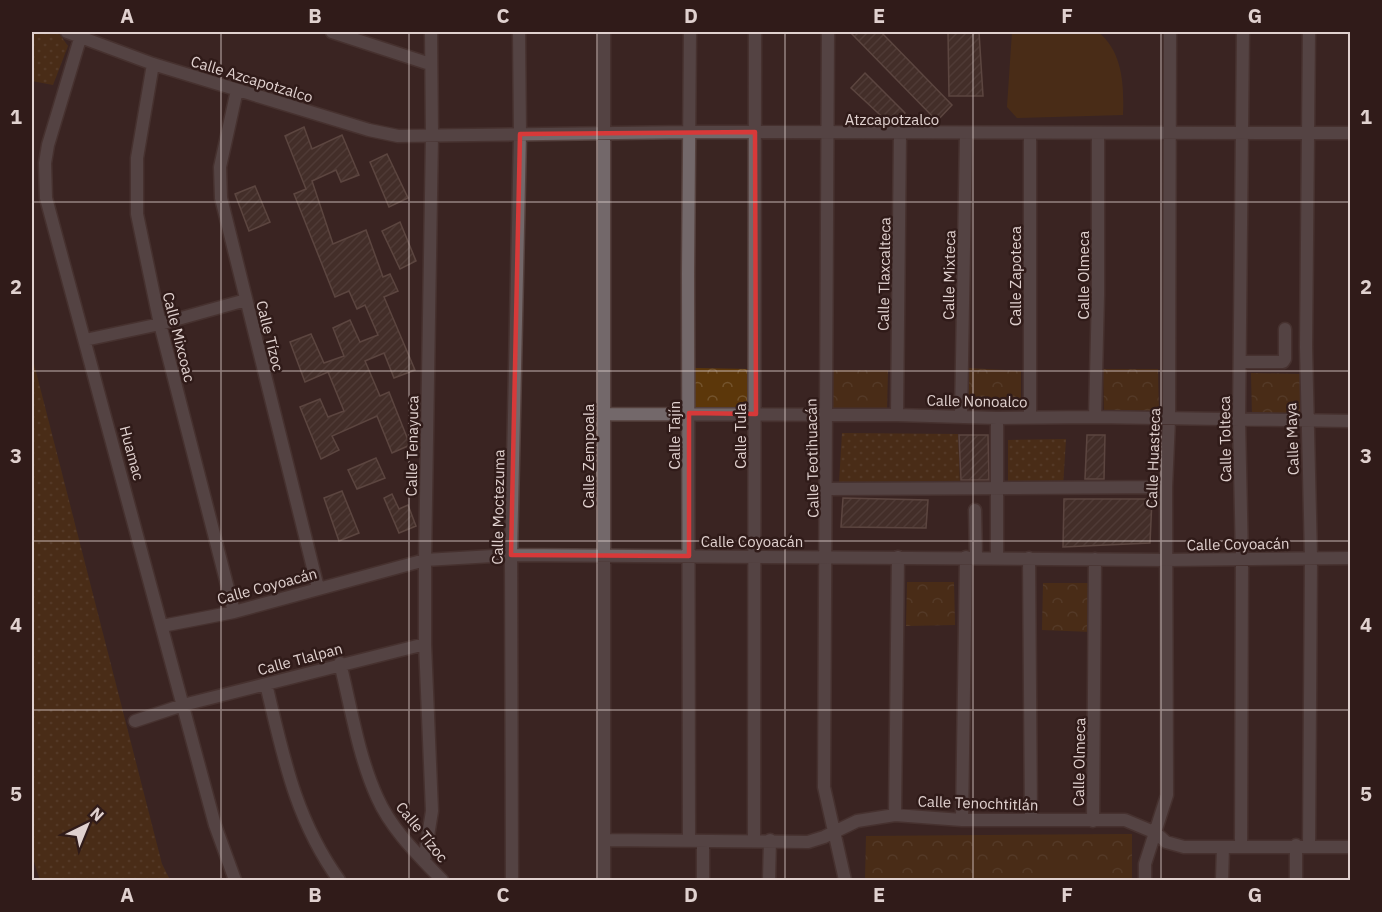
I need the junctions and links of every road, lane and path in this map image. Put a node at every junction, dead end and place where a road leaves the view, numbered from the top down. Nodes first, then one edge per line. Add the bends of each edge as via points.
1 (67, 32) edge
2 (332, 32) edge
3 (431, 32) edge
4 (519, 32) edge
5 (603, 32) edge
6 (690, 32) edge
7 (754, 32) edge
8 (828, 32) edge
9 (1170, 32) edge
10 (1243, 32) edge
11 (1309, 32) edge
12 (80, 34) edge
13 (354, 35) edge
14 (153, 64) junction
15 (430, 64) junction
16 (237, 90) junction
17 (688, 132) junction
18 (754, 132) junction
19 (604, 133) junction
20 (1308, 133) junction
21 (1350, 133) edge
22 (520, 134) junction
23 (827, 134) junction
24 (900, 134) junction
25 (1098, 134) junction
26 (1168, 134) junction
27 (1243, 134) junction
28 (432, 135) junction
29 (966, 135) junction
30 (1030, 135) junction
31 (246, 300) junction
32 (160, 324) junction
33 (1285, 329) dead end
34 (86, 340) junction
35 (1306, 347) junction
36 (1286, 348) junction
37 (1240, 362) junction
38 (689, 413) junction
39 (604, 414) junction
40 (756, 414) junction
41 (826, 415) junction
42 (897, 415) junction
43 (961, 417) junction
44 (1030, 417) junction
45 (1095, 417) junction
46 (997, 418) junction
47 (1169, 420) junction
48 (1239, 421) junction
49 (1350, 421) edge
50 (1306, 422) junction
51 (1166, 487) junction
52 (995, 488) junction
53 (828, 489) junction
54 (975, 510) dead end
55 (511, 555) junction
56 (754, 555) junction
57 (603, 556) junction
58 (689, 556) junction
59 (827, 556) junction
60 (898, 557) junction
61 (971, 557) junction
62 (1311, 557) junction
63 (997, 558) junction
64 (1029, 558) junction
65 (1350, 558) edge
66 (1095, 559) junction
67 (425, 560) junction
68 (1167, 560) junction
69 (1242, 560) junction
70 (318, 588) junction
71 (234, 612) junction
72 (162, 626) junction
73 (425, 644) junction
74 (340, 663) junction
75 (266, 684) junction
76 (183, 705) junction
77 (135, 722) dead end
78 (895, 814) junction
79 (962, 820) junction
80 (1031, 820) junction
81 (1093, 821) junction
82 (835, 832) junction
83 (1156, 833) junction
84 (689, 838) junction
85 (604, 840) junction
86 (754, 840) junction
87 (770, 840) junction
88 (703, 841) junction
89 (1241, 846) junction
90 (1302, 846) junction
91 (1223, 847) junction
92 (1350, 847) edge
93 (424, 861) junction
94 (235, 880) edge
95 (339, 880) edge
96 (442, 880) edge
97 (512, 880) edge
98 (604, 880) edge
99 (703, 880) edge
100 (769, 880) edge
101 (845, 880) edge
102 (1145, 880) edge
103 (1222, 880) edge
104 (1296, 880) edge

1 - 12 street, Calle Azcapotzalco
2 - 13 street
3 - 15 street, Calle Tenayuca
4 - 22 street, Calle Moctezuma
5 - 19 street, Calle Zempoala
6 - 17 street, Calle Tajín
7 - 18 street, Calle Tula
8 - 23 street, Calle Teotihuacán
9 - 26 street, Calle Huasteca
10 - 27 street, Calle Tolteca
11 - 20 street, Calle Maya
12 - 14 street, Calle Azcapotzalco
12 - 34 street, Huamac via 45,163 46,198
13 - 15 street
14 - 16 street, Calle Azcapotzalco
14 - 32 street, Calle Mixcoac via 135,192
15 - 28 street, Calle Tenayuca
16 - 28 street, Calle Azcapotzalco via 369,130 398,136
16 - 31 street, Calle Tízoc via 219,180
17 - 18 street, Atzcapotzalco
17 - 19 street, Atzcapotzalco
17 - 38 street, Calle Tajín
18 - 23 street, Atzcapotzalco
18 - 40 street, Calle Tula
19 - 22 street, Atzcapotzalco
19 - 39 street, Calle Zempoala
20 - 21 street, Atzcapotzalco
20 - 27 street, Atzcapotzalco
20 - 35 street, Calle Maya
22 - 28 street, Atzcapotzalco
22 - 55 street, Calle Moctezuma
23 - 24 street, Atzcapotzalco
23 - 41 street, Calle Teotihuacán
24 - 29 street, Atzcapotzalco
24 - 42 street, Calle Tlaxcalteca
25 - 26 street, Atzcapotzalco
25 - 30 street, Atzcapotzalco
25 - 45 street, Calle Olmeca
26 - 27 street, Atzcapotzalco
26 - 47 street, Calle Huasteca
27 - 37 street, Calle Tolteca
28 - 67 street, Calle Tenayuca
29 - 30 street, Atzcapotzalco
29 - 43 street, Calle Mixteca
30 - 44 street, Calle Zapoteca
31 - 32 street
31 - 70 street, Calle Tízoc
32 - 34 street
32 - 71 street, Calle Mixcoac
33 - 36 street
34 - 72 street, Huamac
35 - 36 street
35 - 50 street, Calle Maya
36 - 37 street via 1283,362
37 - 48 street, Calle Tolteca
38 - 39 street, Calle Nonoalco
38 - 40 street, Calle Nonoalco
38 - 58 street, Calle Tajín
39 - 57 street, Calle Zempoala
40 - 41 street, Calle Nonoalco
40 - 56 street, Calle Tula
41 - 42 street, Calle Nonoalco
41 - 53 street, Calle Teotihuacán
42 - 43 street, Calle Nonoalco
43 - 46 street, Calle Nonoalco
44 - 45 street, Calle Nonoalco
44 - 46 street, Calle Nonoalco
45 - 47 street, Calle Nonoalco
46 - 52 street
47 - 48 street, Calle Nonoalco
47 - 51 street, Calle Huasteca
48 - 50 street, Calle Nonoalco
48 - 69 street, Calle Tolteca
49 - 50 street, Calle Nonoalco
50 - 62 street, Calle Maya
51 - 52 street
51 - 68 street, Calle Huasteca
52 - 53 street
52 - 63 street
53 - 59 street, Calle Teotihuacán
54 - 61 street
55 - 57 street, Calle Coyoacán
55 - 67 street, Calle Coyoacán
55 - 97 street, Calle Moctezuma
56 - 58 street, Calle Coyoacán
56 - 59 street, Calle Coyoacán
56 - 86 street, Calle Tula
57 - 58 street, Calle Coyoacán
57 - 85 street, Calle Zempoala
58 - 84 street, Calle Tajín
59 - 60 street, Calle Coyoacán
59 - 82 street, Calle Teotihuacán via 825,787
60 - 61 street, Calle Coyoacán
60 - 78 street
61 - 63 street, Calle Coyoacán
61 - 79 street
62 - 65 street, Calle Coyoacán
62 - 69 street, Calle Coyoacán
62 - 90 street, Calle Maya
63 - 64 street, Calle Coyoacán
64 - 66 street, Calle Coyoacán
64 - 80 street
66 - 68 street, Calle Coyoacán
66 - 81 street, Calle Olmeca
67 - 70 street, Calle Coyoacán
67 - 73 street, Calle Tenayuca
68 - 69 street, Calle Coyoacán
68 - 83 street, Calle Huasteca via 1167,795
69 - 89 street, Calle Tolteca
70 - 71 street, Calle Coyoacán
71 - 72 street, Calle Coyoacán
72 - 76 street, Huamac
73 - 74 street, Calle Tlalpan
73 - 93 street, Calle Tenayuca via 432,811
74 - 75 street, Calle Tlalpan
74 - 93 street, Calle Tízoc via 361,751 377,798 400,834
75 - 76 street, Calle Tlalpan
75 - 95 street via 297,804 314,843
76 - 77 street, Calle Tlalpan
76 - 94 street, Huamac via 215,825
78 - 79 street, Calle Tenochtitlán
78 - 82 street, Calle Tenochtitlán via 872,816
79 - 80 street, Calle Tenochtitlán
80 - 81 street, Calle Tenochtitlán
81 - 83 street, Calle Tenochtitlán via 1125,820
82 - 87 street, Calle Tenochtitlán via 808,842
82 - 101 street, Calle Teotihuacán
83 - 91 street, Calle Tenochtitlán via 1175,845
83 - 102 street, Calle Huasteca via 1144,864
84 - 85 street, Calle Tenochtitlán
84 - 88 street, Calle Tenochtitlán
85 - 98 street, Calle Zempoala
86 - 87 street, Calle Tenochtitlán
86 - 88 street, Calle Tenochtitlán
87 - 100 street
88 - 99 street
89 - 90 street, Calle Tenochtitlán
89 - 91 street, Calle Tenochtitlán
90 - 92 street, Calle Tenochtitlán
90 - 104 street, Calle Maya
91 - 103 street
93 - 96 street, Calle Tízoc

